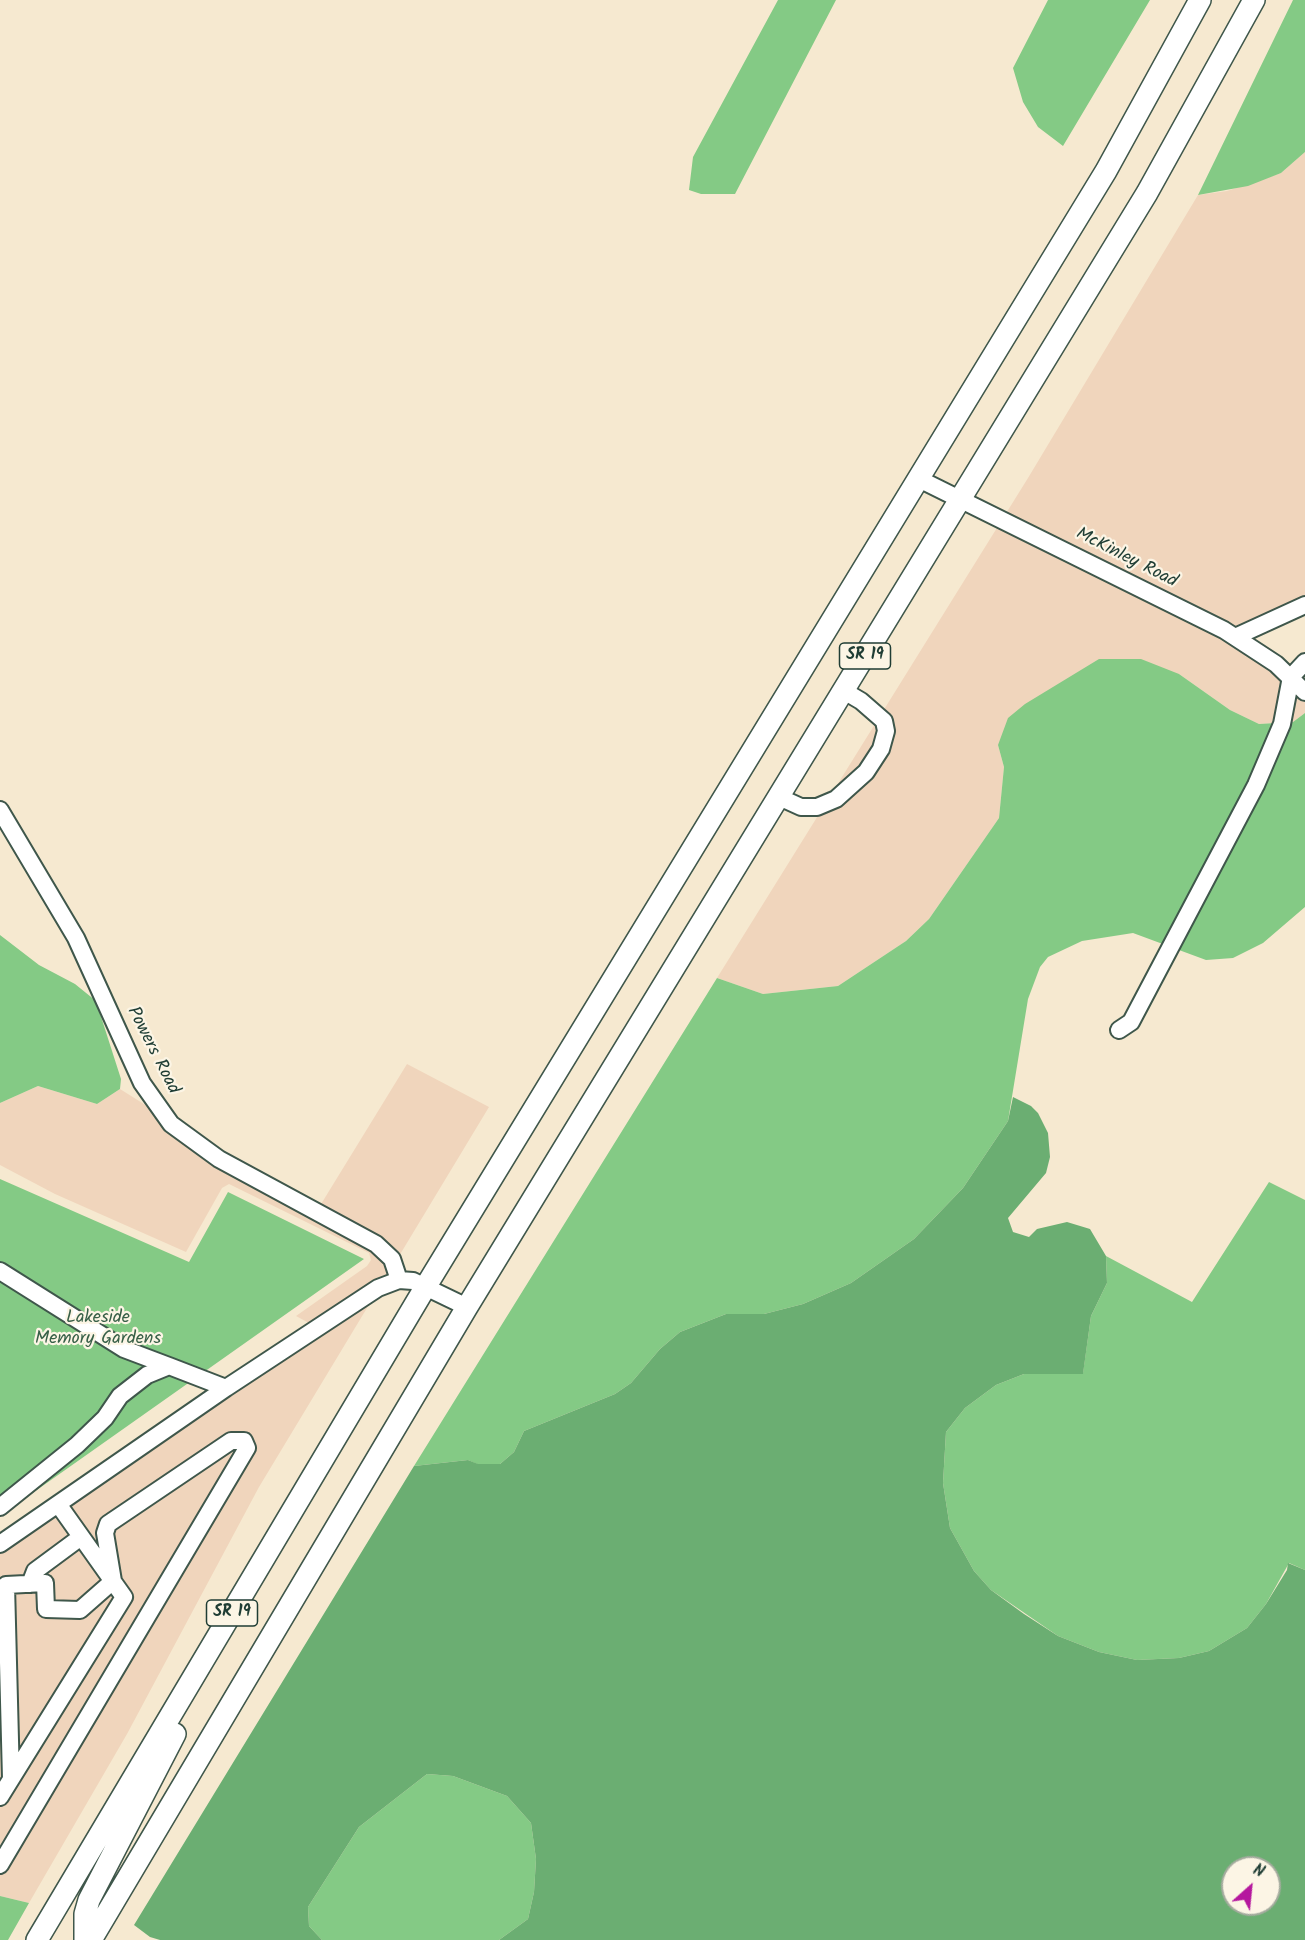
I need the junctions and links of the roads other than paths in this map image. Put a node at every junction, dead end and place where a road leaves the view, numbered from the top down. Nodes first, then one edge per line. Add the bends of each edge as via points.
1 (1200, 0) edge
2 (1254, 0) edge
3 (919, 478) junction
4 (960, 500) junction
5 (1305, 605) edge
6 (1235, 637) junction
7 (1305, 662) edge
8 (1291, 677) junction
9 (844, 691) junction
10 (1305, 692) edge
11 (779, 797) junction
12 (0, 810) edge
13 (1119, 1030) dead end
14 (0, 1271) edge
15 (399, 1280) junction
16 (426, 1286) junction
17 (467, 1306) junction
18 (169, 1366) junction
19 (226, 1388) junction
20 (58, 1504) junction
21 (0, 1507) edge
22 (81, 1537) junction
23 (0, 1544) edge
24 (113, 1581) junction
25 (30, 1584) junction
26 (3, 1606) edge
27 (4, 1672) edge
28 (185, 1691) junction
29 (11, 1779) junction
30 (0, 1797) edge
31 (0, 1865) edge
32 (42, 1936) edge
33 (85, 1940) edge
34 (91, 1940) edge

1 - 3 main road, SR 19 via 1106,171
2 - 4 main road, SR 19 via 1147,193
3 - 4 street, McKinley Road
3 - 16 main road, SR 19
4 - 6 street, McKinley Road
4 - 9 main road, SR 19
5 - 6 street
6 - 8 street, McKinley Road
7 - 8 street
8 - 10 street, McKinley Road
8 - 13 street via 1282,723 1256,785 1141,1005 1131,1022
9 - 11 main road, SR 19
9 - 11 street via 884,722 886,731 880,749 866,772 836,800 816,807 801,807
11 - 17 main road, SR 19
12 - 15 street, Powers Road via 76,938 142,1083 171,1124 219,1159 376,1244 392,1259
14 - 18 street via 124,1349
15 - 16 street
15 - 19 street via 378,1288
16 - 17 street
16 - 28 main road, SR 19
17 - 34 main road, SR 19
18 - 19 street
18 - 21 street via 133,1384 77,1445
19 - 20 street
20 - 22 street
20 - 23 street
22 - 24 street
22 - 25 street via 35,1571
24 - 25 street via 80,1610 46,1609 45,1583
24 - 29 street via 124,1596
24 - 31 street via 105,1533 108,1524 231,1441 244,1441 247,1448
25 - 26 street via 6,1585
26 - 27 street
27 - 29 street
28 - 32 main road, SR 19
28 - 33 main road via 183,1718 89,1900
29 - 30 street

